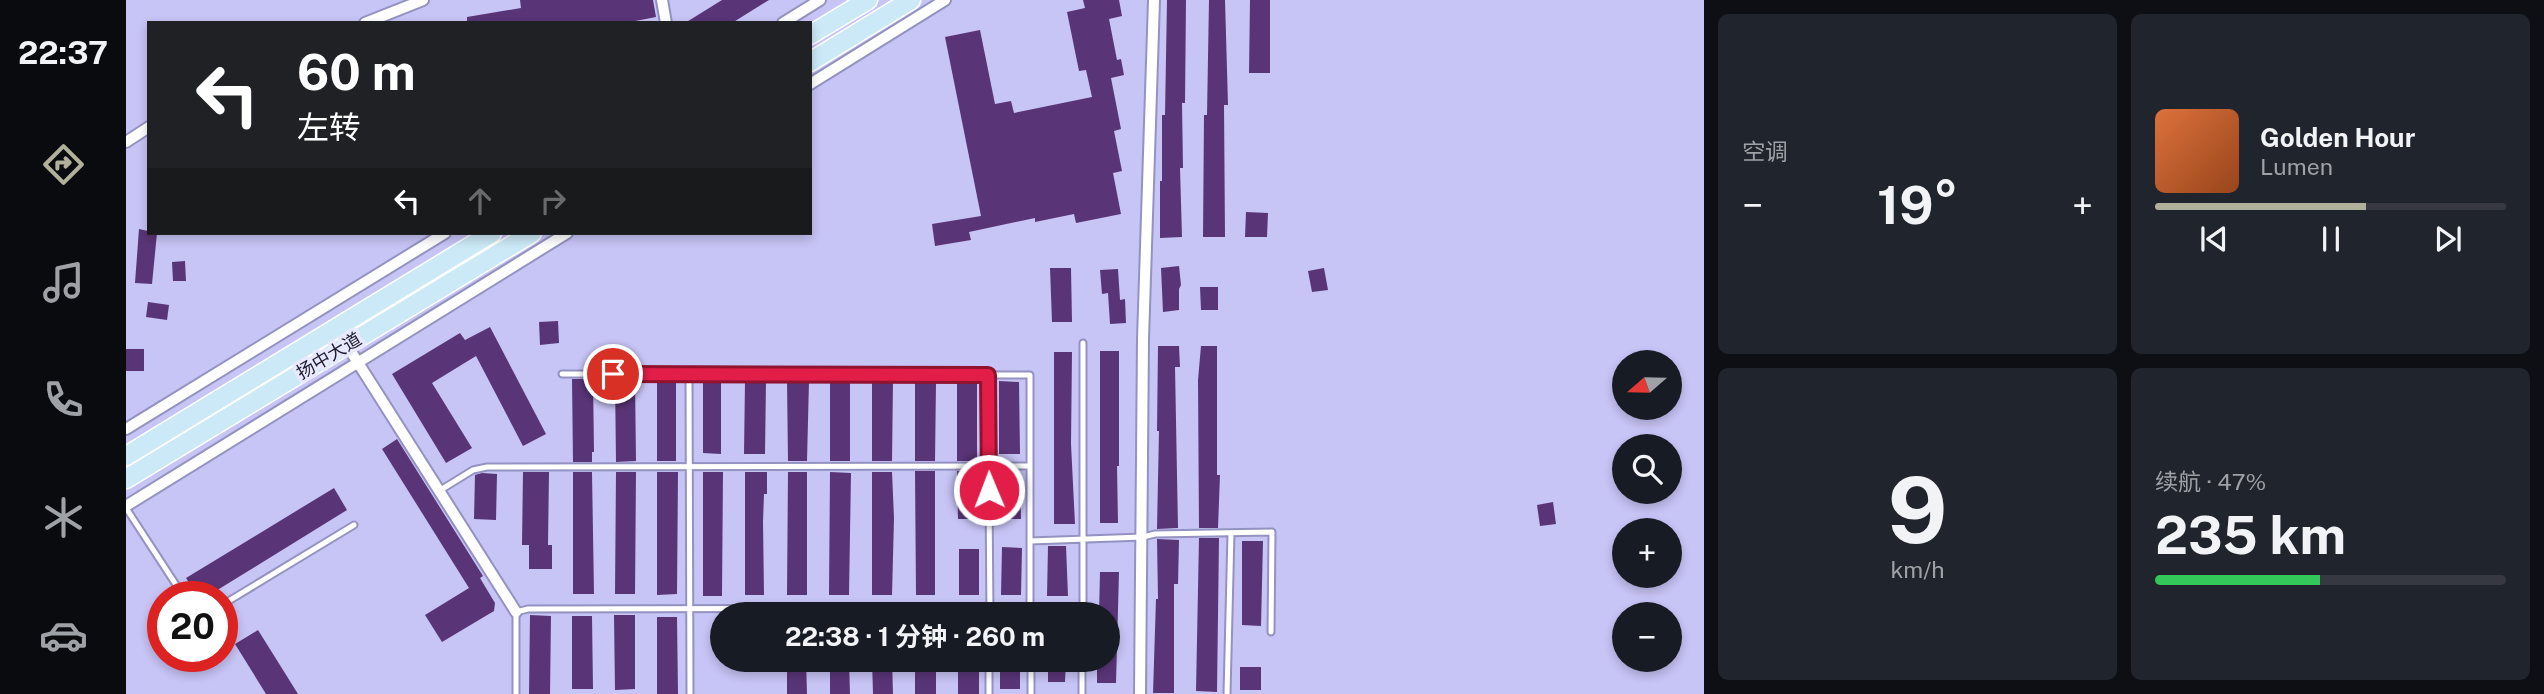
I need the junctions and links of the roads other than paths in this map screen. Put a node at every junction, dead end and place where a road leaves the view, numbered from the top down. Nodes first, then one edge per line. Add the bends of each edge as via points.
1 (423, 0) edge
2 (662, 0) edge
3 (820, 0) edge
4 (868, 0) edge
5 (911, 0) edge
6 (945, 0) edge
7 (1154, 0) edge
8 (370, 21) edge
9 (666, 21) edge
10 (786, 21) edge
11 (812, 34) edge
12 (812, 61) edge
13 (812, 83) edge
14 (147, 128) edge
15 (126, 142) edge
16 (441, 235) edge
17 (489, 235) edge
18 (530, 235) edge
19 (563, 235) edge
20 (453, 257) junction
21 (465, 275) junction
22 (336, 328) junction
23 (1083, 343) dead end
24 (352, 353) junction
25 (562, 374) dead end
26 (689, 375) junction
27 (988, 375) junction
28 (126, 429) edge
29 (126, 456) edge
30 (689, 465) junction
31 (988, 466) junction
32 (1030, 466) junction
33 (126, 479) edge
34 (439, 491) junction
35 (126, 507) edge
36 (354, 525) dead end
37 (1231, 533) junction
38 (1143, 537) junction
39 (1084, 539) junction
40 (1030, 541) junction
41 (174, 581) edge
42 (238, 595) edge
43 (990, 602) edge
44 (1030, 602) edge
45 (1083, 602) edge
46 (690, 609) junction
47 (710, 609) edge
48 (516, 612) junction
49 (1271, 632) dead end
50 (989, 672) edge
51 (1031, 672) edge
52 (1082, 672) edge
53 (516, 694) edge
54 (690, 694) edge
55 (989, 694) edge
56 (1031, 694) edge
57 (1082, 694) edge
58 (1139, 694) edge
59 (1227, 694) edge

1 - 8 street
2 - 9 street
3 - 10 street
4 - 11 main road
5 - 12 main road
6 - 13 street
7 - 38 street via 1143,339
14 - 15 street
16 - 28 street
17 - 20 main road, 扬中大道
18 - 21 main road, 扬中大道
19 - 24 street
20 - 21 main road
20 - 22 main road, 扬中大道
21 - 24 main road, 扬中大道
22 - 24 street
22 - 29 main road, 扬中大道
23 - 39 lane
24 - 33 main road, 扬中大道
24 - 34 street
24 - 35 street
25 - 26 lane
26 - 27 lane
26 - 30 lane
27 - 31 lane
27 - 32 lane via 1030,375
30 - 31 lane
30 - 34 lane via 486,467 472,470
30 - 46 lane
31 - 32 lane
31 - 43 lane
32 - 40 lane
34 - 48 street
35 - 41 lane
36 - 42 lane
37 - 38 lane
37 - 49 lane via 1272,532
37 - 59 lane
38 - 39 lane
38 - 58 street
39 - 40 lane
39 - 45 lane
40 - 44 lane
46 - 47 lane
46 - 48 lane
46 - 54 lane
48 - 53 lane
50 - 55 lane
51 - 56 lane
52 - 57 lane

